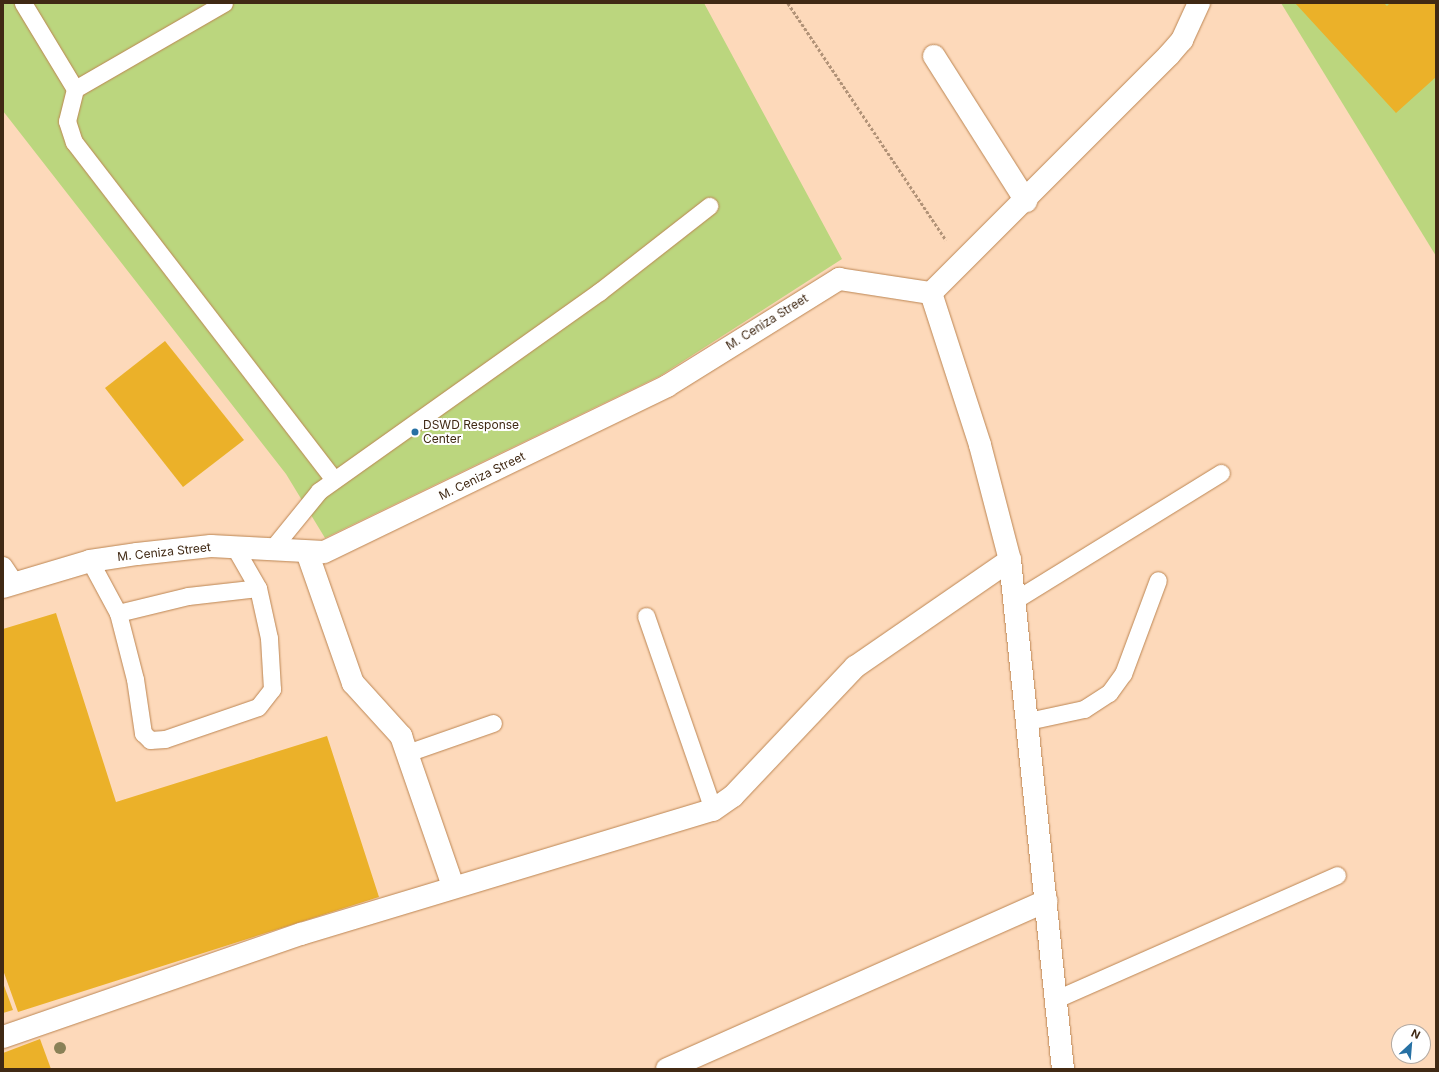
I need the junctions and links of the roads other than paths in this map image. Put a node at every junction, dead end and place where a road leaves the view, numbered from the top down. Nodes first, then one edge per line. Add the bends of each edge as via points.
1 (23, 3) edge
2 (224, 3) edge
3 (1198, 3) edge
4 (934, 56) dead end
5 (75, 89) junction
6 (1026, 200) junction
7 (709, 206) dead end
8 (931, 293) junction
9 (1221, 472) dead end
10 (334, 480) junction
11 (235, 548) junction
12 (271, 550) junction
13 (307, 552) junction
14 (1010, 560) junction
15 (90, 561) junction
16 (3, 565) edge
17 (1158, 580) dead end
18 (9, 585) edge
19 (258, 588) junction
20 (1015, 600) junction
21 (118, 613) junction
22 (646, 616) dead end
23 (1028, 721) junction
24 (494, 723) dead end
25 (407, 753) junction
26 (713, 810) junction
27 (1337, 875) dead end
28 (453, 886) junction
29 (1046, 901) junction
30 (1056, 998) junction
31 (3, 1037) edge
32 (667, 1069) edge
33 (1063, 1069) edge

1 - 5 lane
2 - 5 lane
3 - 6 street via 1182,40 1169,55
4 - 6 street
5 - 10 lane via 67,121 74,142
6 - 8 street
7 - 10 lane via 599,292
8 - 13 street, M. Ceniza Street via 839,279 667,386 324,552
8 - 14 street via 980,445
9 - 20 lane
10 - 12 lane via 319,490
11 - 12 street, M. Ceniza Street
11 - 15 street, M. Ceniza Street via 211,546
11 - 19 lane
12 - 13 street, M. Ceniza Street
13 - 25 street via 354,683 402,736
14 - 20 street
14 - 26 street via 854,667 732,796
15 - 18 street, M. Ceniza Street
15 - 21 lane
16 - 18 lane
17 - 23 lane via 1124,674 1110,693 1084,709
19 - 21 lane via 188,596
19 - 21 lane via 269,638 272,689 258,707 165,739 150,740 143,733 135,679
20 - 23 street
22 - 26 lane
23 - 29 street
24 - 25 lane
25 - 28 street
26 - 28 street
27 - 30 lane
28 - 31 street via 301,934
29 - 30 street
29 - 32 street
30 - 33 street

